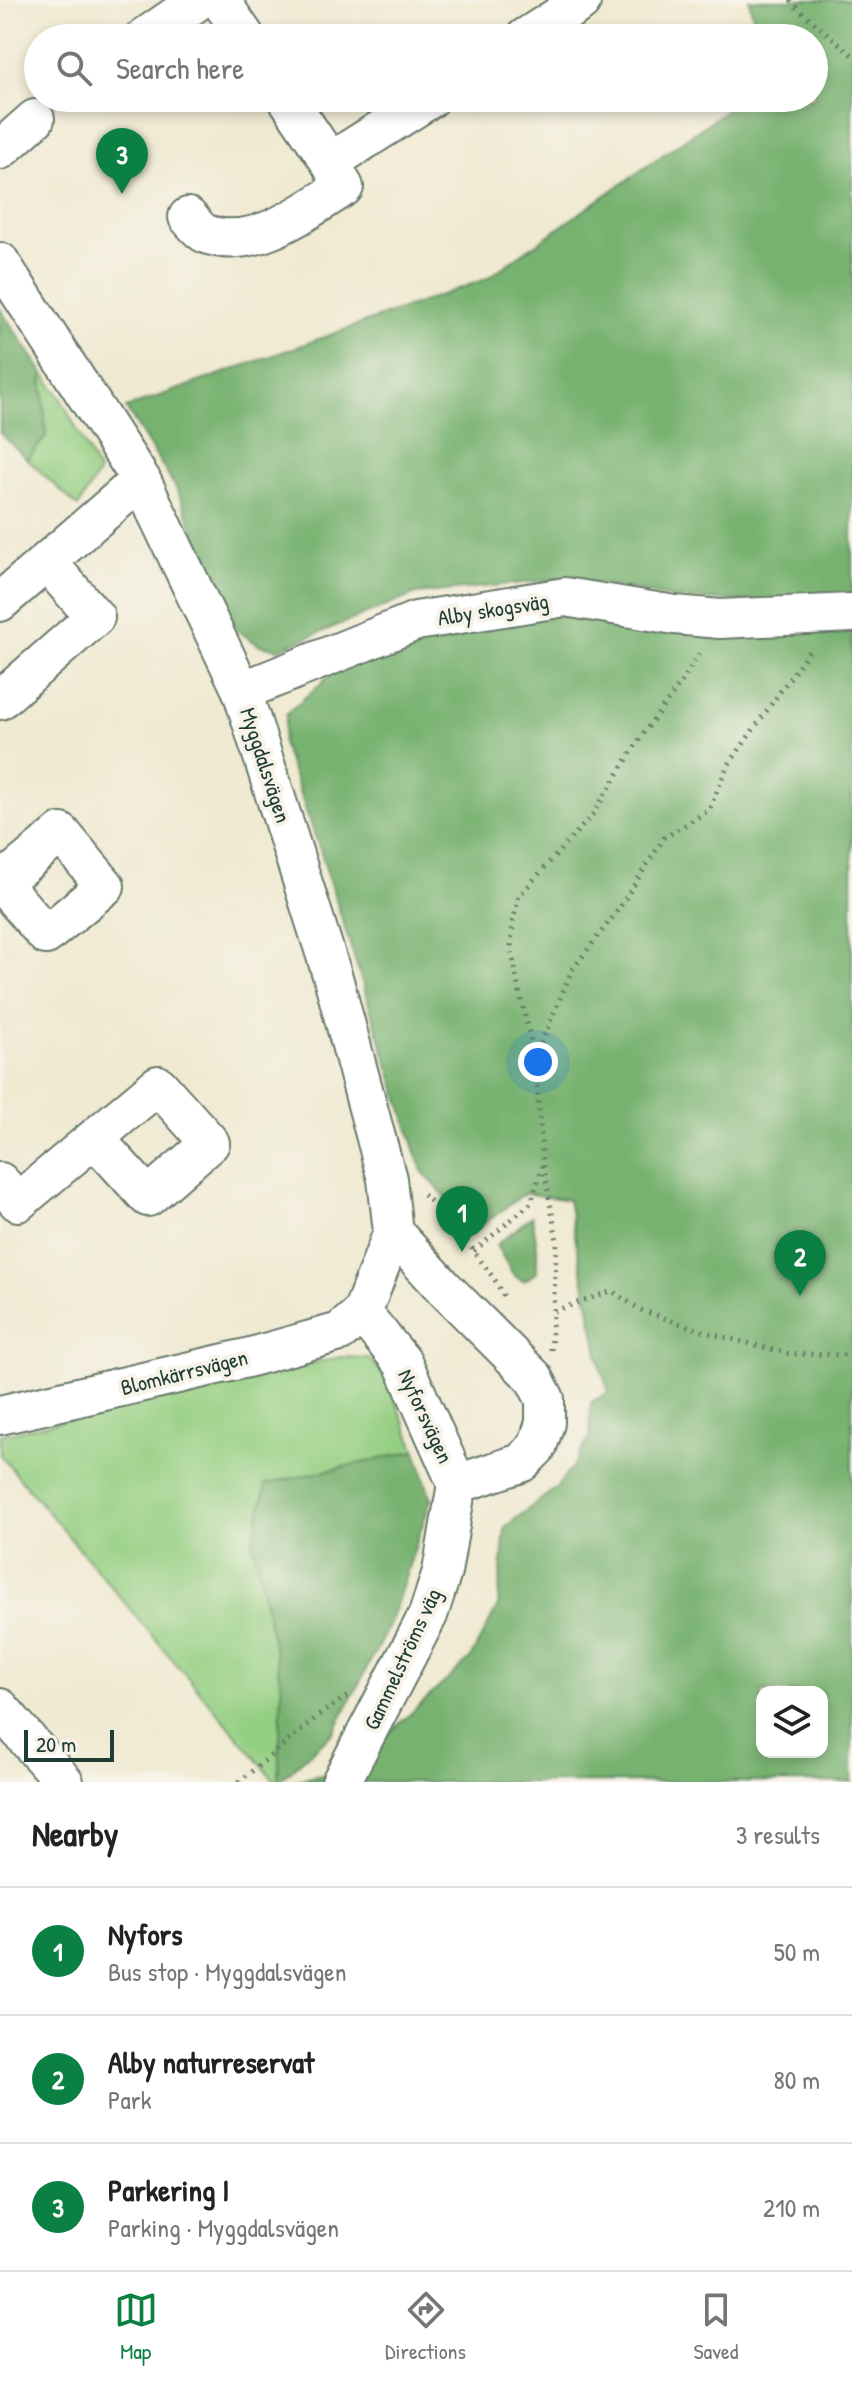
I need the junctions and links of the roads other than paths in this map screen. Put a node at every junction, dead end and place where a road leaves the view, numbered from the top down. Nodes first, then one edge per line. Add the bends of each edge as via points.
1 (199, 0) edge
2 (220, 0) edge
3 (580, 0) edge
4 (164, 24) edge
5 (236, 24) edge
6 (547, 24) edge
7 (296, 112) edge
8 (409, 112) edge
9 (35, 119) dead end
10 (0, 150) edge
11 (330, 162) junction
12 (188, 217) dead end
13 (0, 262) edge
14 (141, 480) junction
15 (47, 562) junction
16 (0, 602) edge
17 (844, 614) edge
18 (242, 691) junction
19 (0, 700) edge
20 (95, 1139) dead end
21 (6, 1201) edge
22 (393, 1232) junction
23 (362, 1313) junction
24 (0, 1415) edge
25 (457, 1484) junction
26 (0, 1708) edge
27 (64, 1782) edge
28 (341, 1782) edge

1 - 4 street
2 - 5 street
3 - 6 street
7 - 11 street
8 - 11 street
9 - 10 street
11 - 12 street via 344,187 289,221 242,239 204,233
13 - 14 street, Myggdalsvägen
14 - 15 street
14 - 18 street, Myggdalsvägen
15 - 16 street
15 - 19 street via 95,617
17 - 18 street, Alby skogsväg via 720,619 565,597 416,621
18 - 22 street, Myggdalsvägen via 334,981 387,1179
20 - 21 street
22 - 23 street, Myggdalsvägen
22 - 25 street via 534,1378 545,1399 537,1447 521,1463
23 - 24 street, Blomkärrsvägen via 340,1332
23 - 25 street, Nyforsvägen via 403,1363
25 - 28 street, Gammelströms väg via 442,1572 428,1615
26 - 27 street

